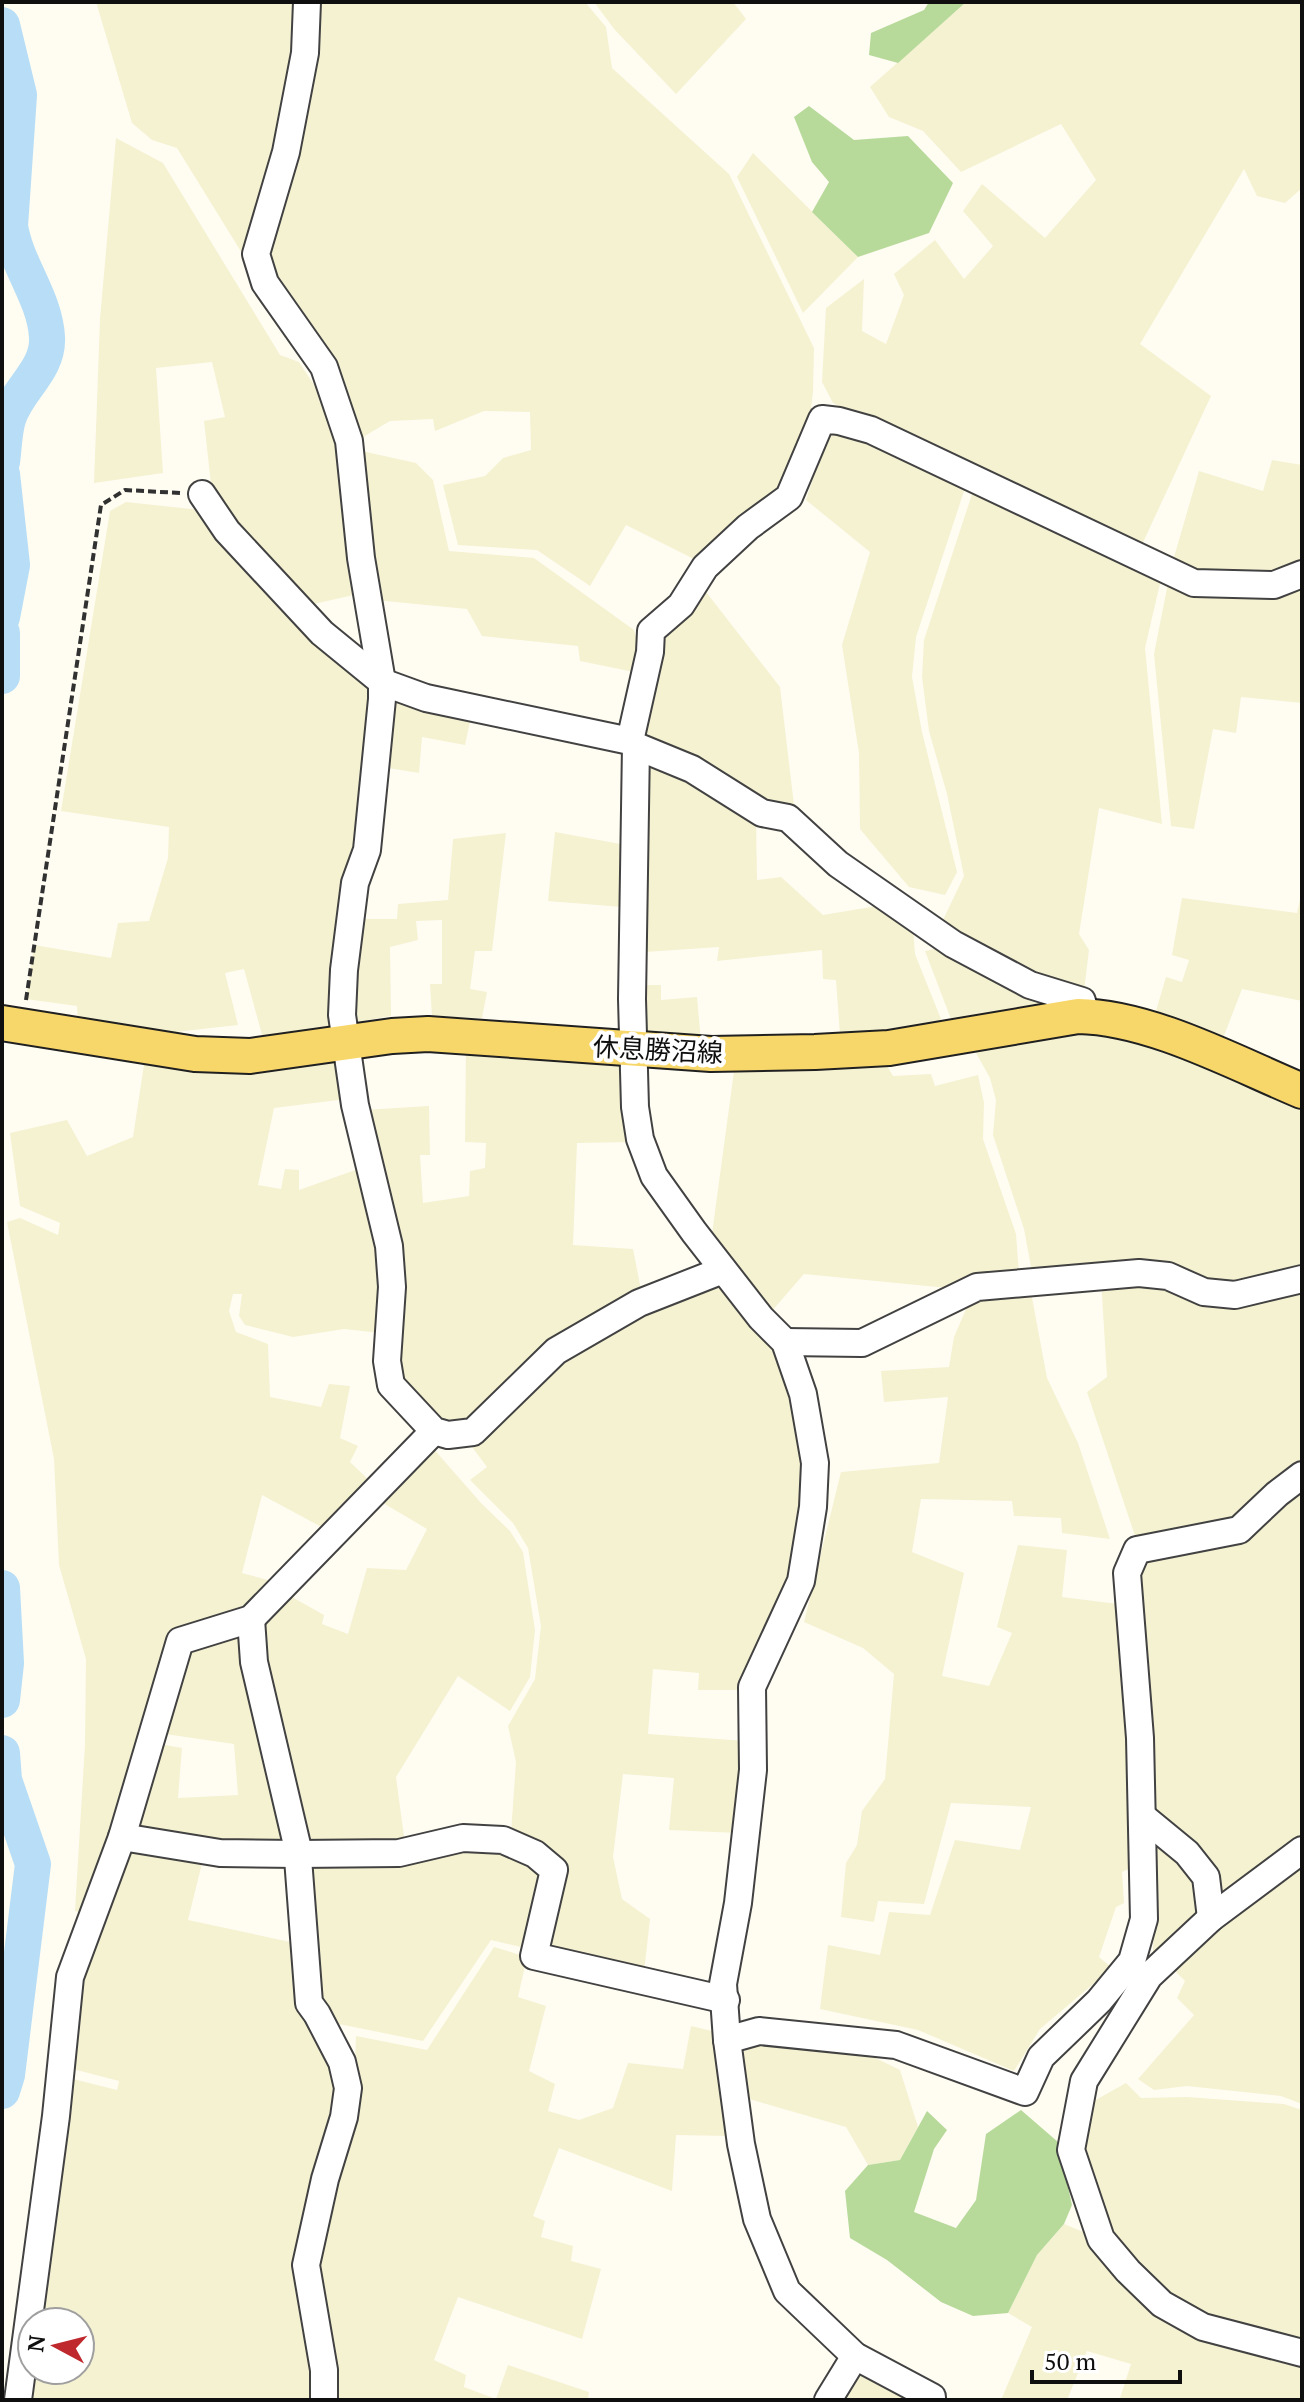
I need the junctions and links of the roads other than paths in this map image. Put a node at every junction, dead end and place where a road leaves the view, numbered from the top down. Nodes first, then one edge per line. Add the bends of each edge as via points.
1 (307, 2) edge
2 (202, 494) road end
3 (1302, 574) edge
4 (382, 682) junction
5 (633, 743) junction
6 (1086, 1016) junction
7 (13, 1025) edge
8 (347, 1043) junction
9 (633, 1049) junction
10 (1302, 1091) edge
11 (723, 1270) junction
12 (1302, 1279) edge
13 (785, 1342) junction
14 (434, 1431) junction
15 (1302, 1475) edge
16 (251, 1619) junction
17 (1142, 1816) junction
18 (122, 1837) junction
19 (1302, 1850) edge
20 (298, 1854) junction
21 (1211, 1918) junction
22 (726, 2000) junction
23 (727, 2040) junction
24 (1302, 2353) edge
25 (855, 2356) junction
26 (18, 2400) edge
27 (324, 2400) edge
28 (828, 2400) edge
29 (932, 2400) edge

1 - 4 street via 305,53 286,152 256,254 265,283 324,367 349,441
2 - 4 street via 227,531 322,633
3 - 5 street via 1274,585 1194,583 871,430 822,419 789,497 705,567 681,605 651,631
4 - 5 street via 426,698
4 - 8 street via 367,850 355,883 344,970
5 - 6 street via 692,769 762,813 788,818 838,864 927,928 1030,985 1082,1001
5 - 9 street
6 - 9 main road, 休息勝沼線 via 889,1048 711,1054
6 - 10 main road, 休息勝沼線 via 1141,1024
7 - 8 main road, 休息勝沼線 via 195,1054 250,1056
8 - 9 main road, 休息勝沼線 via 428,1034
8 - 14 street via 355,1105 389,1246 391,1385
9 - 11 street via 640,1139 654,1176
11 - 13 street
11 - 14 street via 639,1303 556,1351 473,1432
12 - 13 street via 1235,1295 1204,1292 1168,1276 1139,1273 977,1287 862,1343
13 - 22 street via 803,1394 815,1463 813,1507 801,1581 752,1687 753,1770 723,1984
14 - 16 street
15 - 17 street via 1239,1530 1137,1550 1127,1573
16 - 18 street via 180,1641
16 - 20 street via 254,1662
17 - 21 street via 1187,1853 1206,1877
17 - 23 street via 1144,1919 1132,1961 1041,2057 1025,2092 896,2045 759,2031
18 - 20 street via 220,1853
18 - 26 street via 70,1977
19 - 21 street
20 - 22 street via 399,1853 463,1838 503,1840 535,1854 554,1870 534,1956
20 - 27 street via 309,2003 342,2062 348,2088 306,2265
21 - 24 street via 1149,1976 1084,2081 1071,2150 1101,2239 1162,2304 1203,2327
22 - 23 street
23 - 25 street via 757,2219 787,2291
25 - 28 street
25 - 29 street

